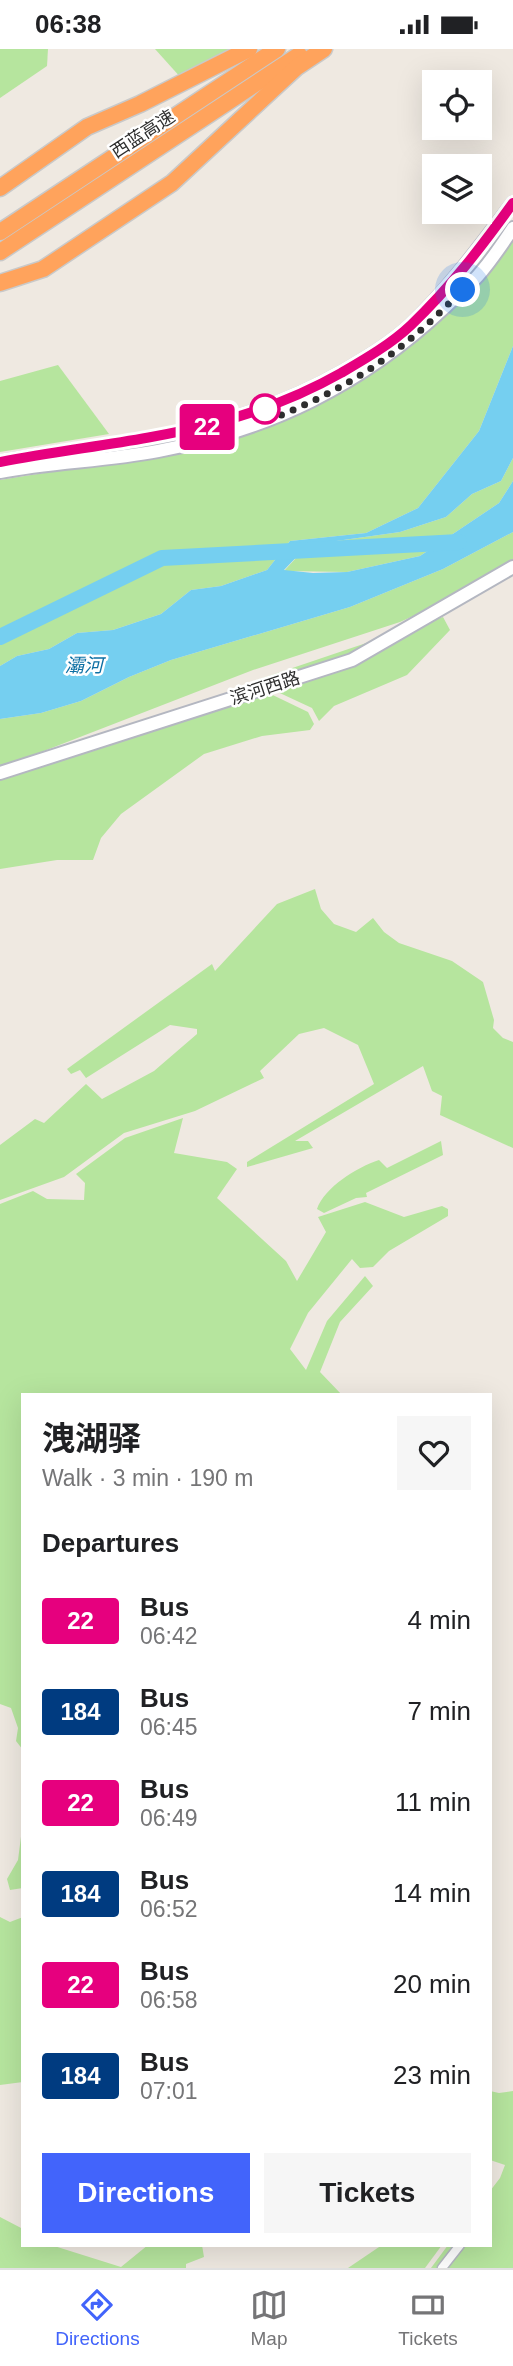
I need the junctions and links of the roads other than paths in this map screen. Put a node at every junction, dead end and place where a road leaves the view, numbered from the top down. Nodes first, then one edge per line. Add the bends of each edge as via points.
1 (249, 49) edge
2 (277, 49) edge
3 (308, 49) edge
4 (324, 49) edge
5 (0, 188) edge
6 (513, 203) edge
7 (513, 228) edge
8 (0, 232) edge
9 (0, 252) edge
10 (0, 283) edge
11 (0, 462) edge
12 (0, 472) edge
13 (513, 567) edge
14 (0, 773) edge
15 (458, 2247) edge
16 (442, 2268) edge

1 - 5 highway via 87,127
2 - 8 highway, 西蓝高速
3 - 9 highway, 西蓝高速
4 - 10 highway via 297,67 172,183 43,269
6 - 11 street via 468,263 410,326 322,384 240,418 194,430
7 - 12 street via 481,272 405,344 354,379 300,407 236,431 156,451
13 - 14 street, 滨河西路 via 352,660
15 - 16 street

